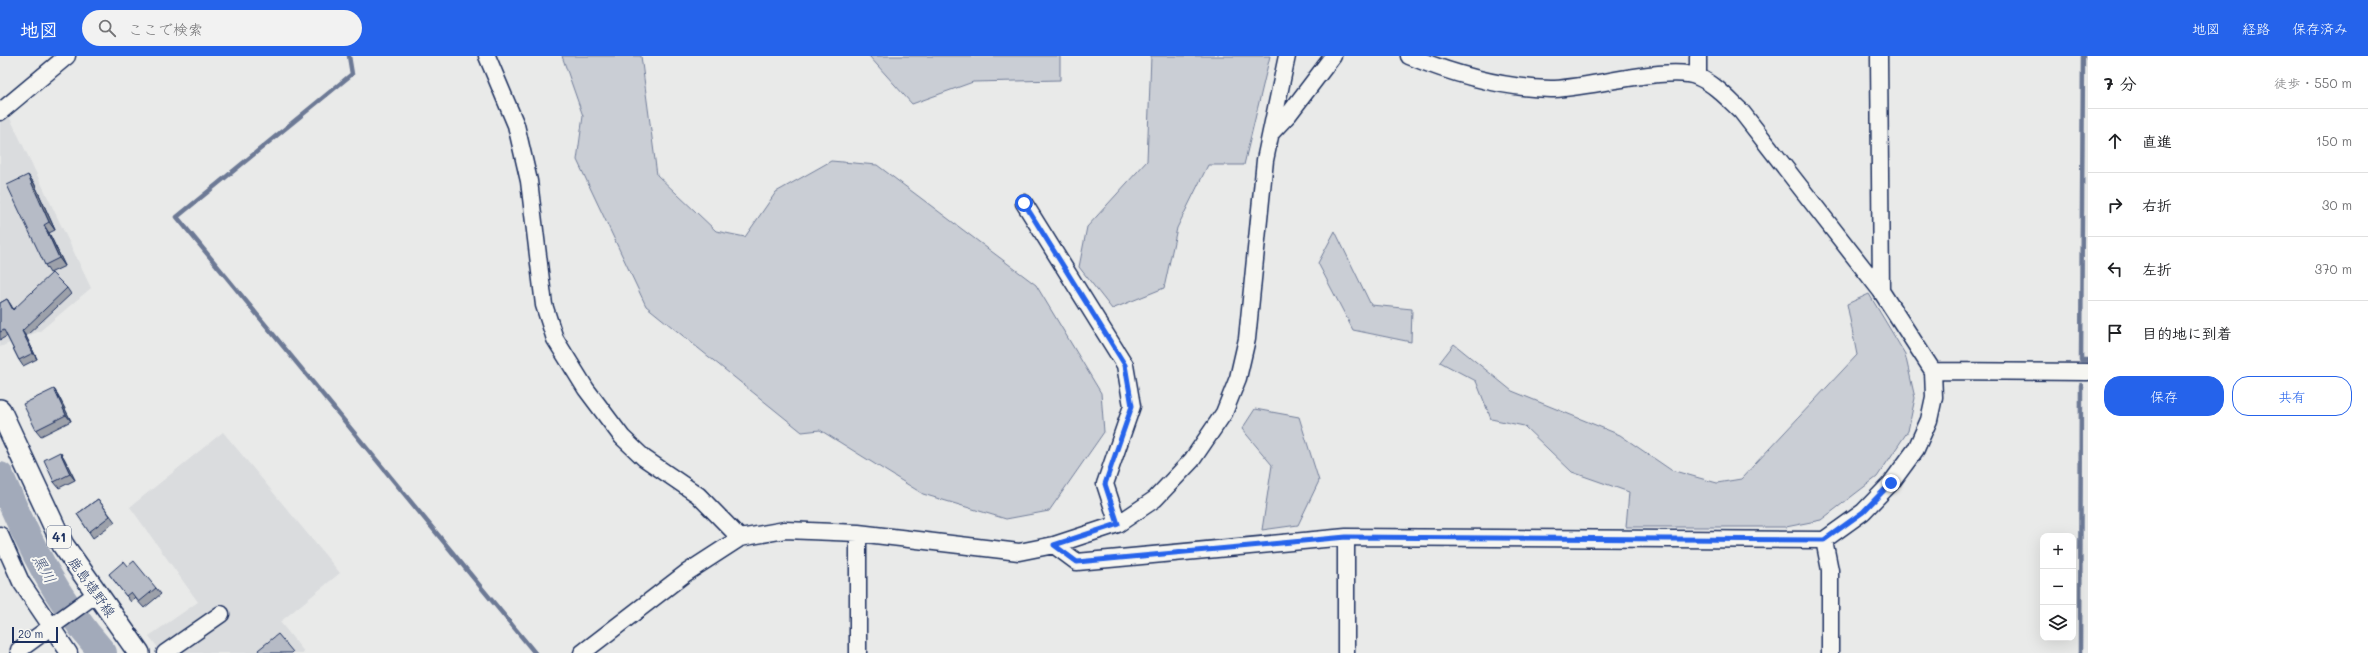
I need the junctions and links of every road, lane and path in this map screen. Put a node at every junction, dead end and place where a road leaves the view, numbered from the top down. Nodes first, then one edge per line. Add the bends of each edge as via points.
1 (67, 56) edge
2 (487, 56) edge
3 (1287, 56) edge
4 (1333, 56) edge
5 (1409, 56) edge
6 (1698, 56) edge
7 (1879, 56) edge
8 (1698, 76) junction
9 (0, 112) edge
10 (1271, 133) junction
11 (1024, 203) dead end
12 (1881, 291) junction
13 (1933, 371) junction
14 (2088, 372) edge
15 (0, 410) edge
16 (1118, 524) junction
17 (858, 533) junction
18 (0, 534) edge
19 (1346, 537) junction
20 (740, 538) junction
21 (1824, 540) junction
22 (1054, 545) junction
23 (90, 598) junction
24 (221, 614) dead end
25 (55, 624) junction
26 (19, 650) dead end
27 (69, 653) edge
28 (139, 653) edge
29 (165, 653) edge
30 (582, 653) edge
31 (858, 653) edge
32 (1346, 653) edge
33 (1830, 653) edge

1 - 9 street
2 - 20 street via 516,125 529,181 544,305 555,340 586,389 622,437 644,458 698,495
3 - 10 street
4 - 10 street via 1289,114
5 - 8 street via 1442,70 1502,83 1551,89 1671,73
6 - 8 street
7 - 12 street
8 - 12 street via 1723,93 1741,111
10 - 16 street via 1265,160 1247,339 1238,378 1224,412 1192,460 1155,499
11 - 16 street via 1125,365 1132,406 1105,484
12 - 13 street
13 - 14 street
13 - 21 street via 1934,397 1929,420 1916,449 1891,483 1863,512
15 - 23 main road, 鹿島嬉野線 / 41
16 - 22 street
17 - 20 street via 785,530
17 - 22 street via 1019,552
17 - 31 street
18 - 25 street via 21,582
19 - 21 street
19 - 22 street via 1077,562
19 - 32 street
20 - 30 street via 686,573
21 - 33 street via 1830,570
23 - 25 street
23 - 28 main road, 鹿島嬉野線 / 41
24 - 29 street
25 - 26 street
25 - 27 street

